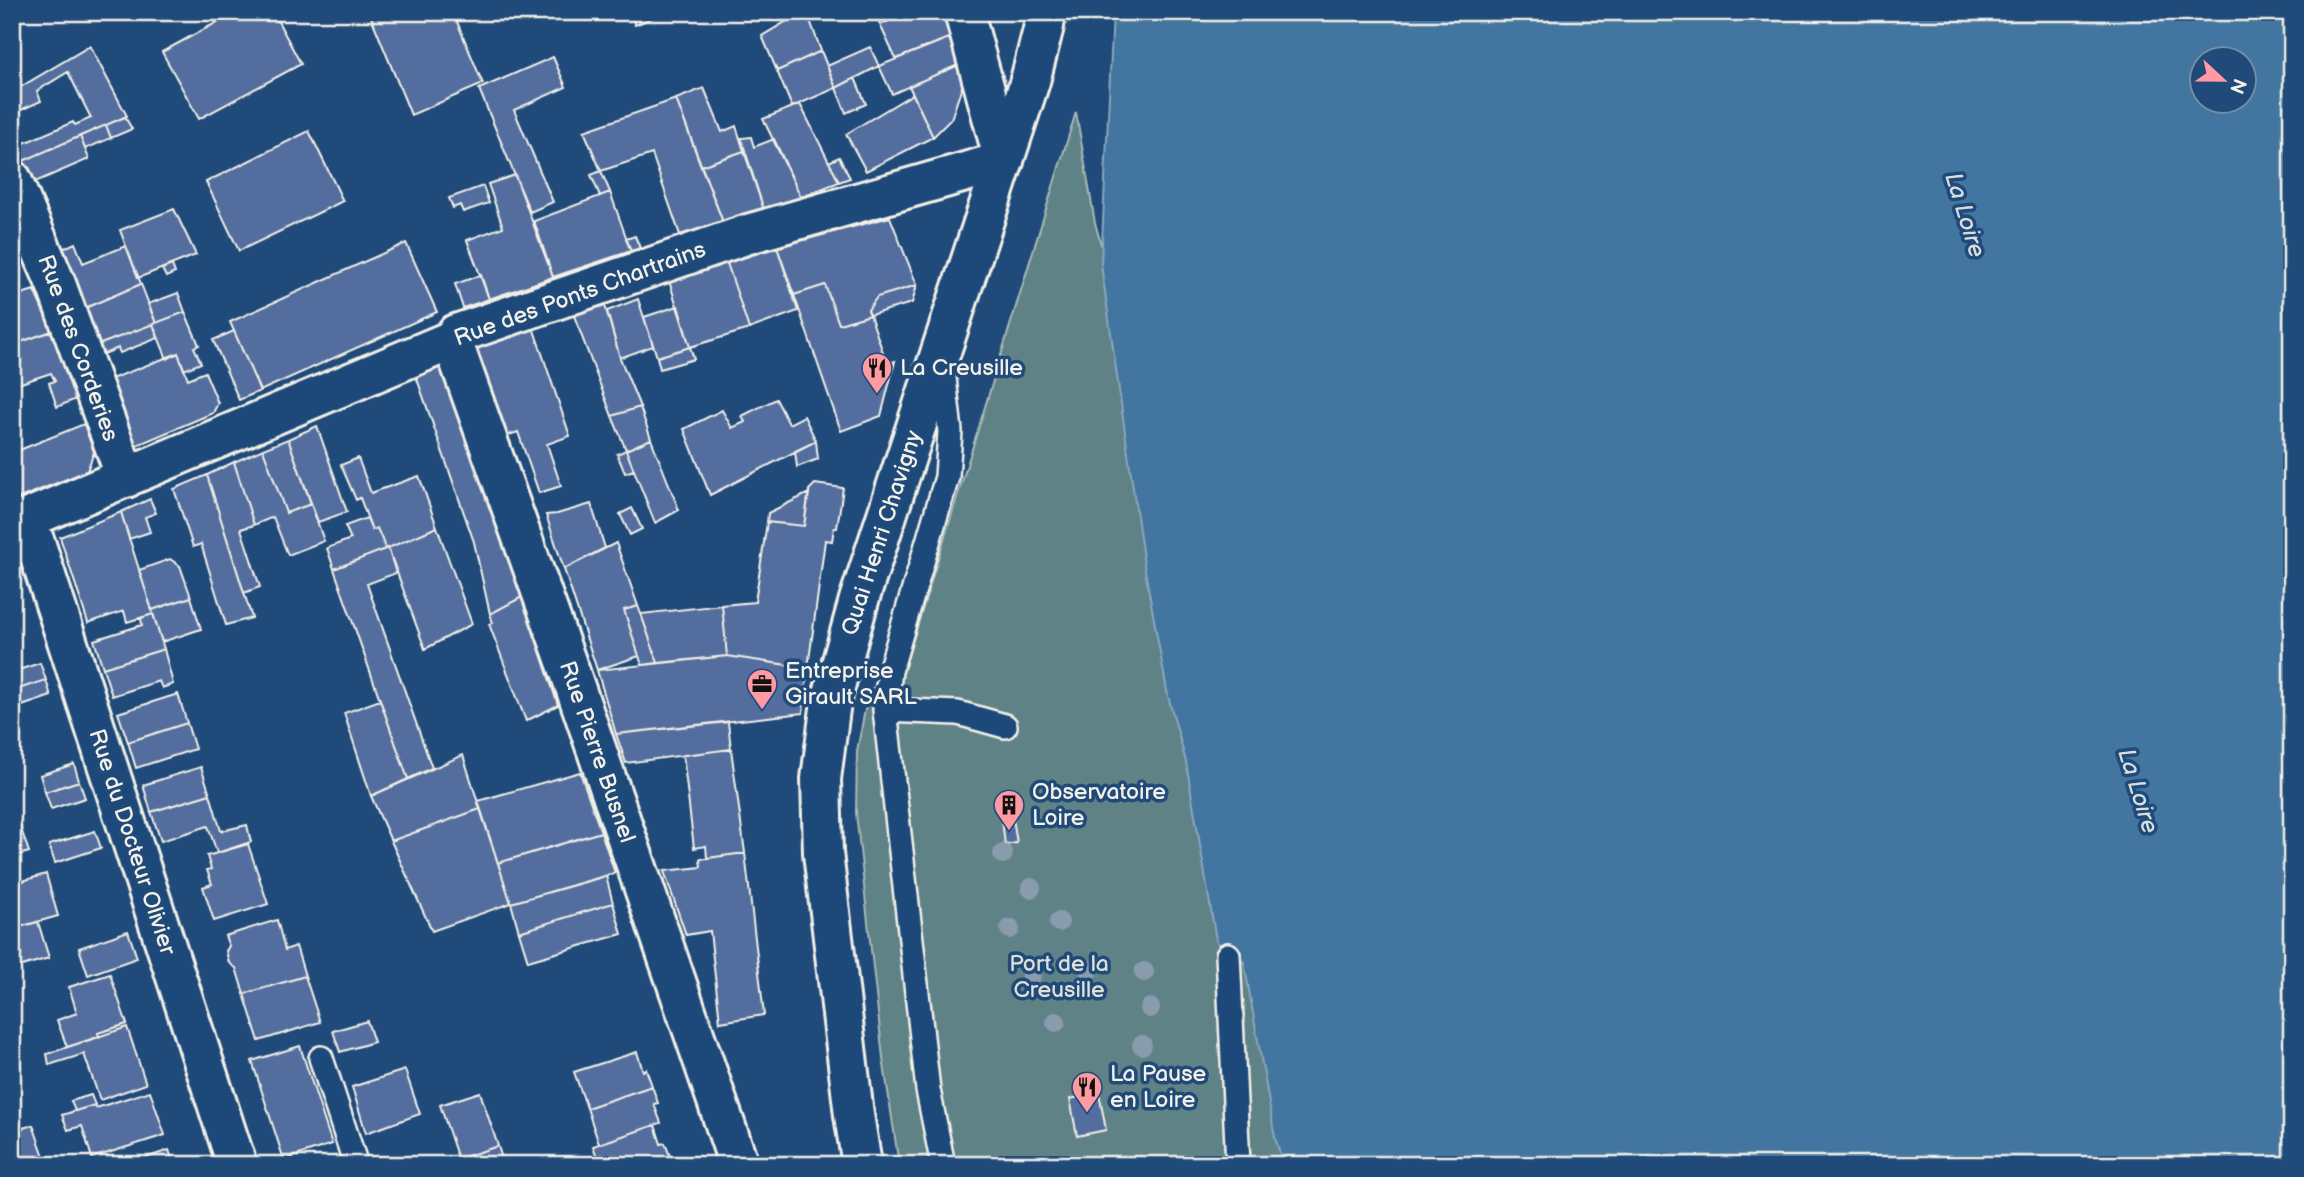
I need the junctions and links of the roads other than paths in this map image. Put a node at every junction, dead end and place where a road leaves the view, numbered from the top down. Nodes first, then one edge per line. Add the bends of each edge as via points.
1 (964, 12) edge
2 (1046, 12) edge
3 (1004, 161) junction
4 (12, 180) edge
5 (452, 340) junction
6 (942, 349) junction
7 (126, 478) junction
8 (19, 522) edge
9 (885, 710) junction
10 (1005, 726) dead end
11 (1228, 955) dead end
12 (321, 1058) dead end
13 (237, 1165) edge
14 (356, 1165) edge
15 (739, 1165) edge
16 (862, 1165) edge
17 (943, 1165) edge
18 (1238, 1165) edge

1 - 3 street
2 - 3 street, Quai Henri Chavigny
3 - 5 street, Rue des Ponts Chartrains via 748,234 456,334
3 - 6 street, Quai Henri Chavigny
4 - 7 street, Rue des Corderies via 56,284
5 - 7 street, Rue des Ponts Chartrains
5 - 15 street, Rue Pierre Busnel
6 - 9 lane via 950,430 947,477 890,671
6 - 16 street, Quai Henri Chavigny via 834,688 821,779 824,853
7 - 8 street, Rue des Ponts Chartrains
8 - 13 street, Rue du Docteur Olivier via 41,558
9 - 10 lane via 958,713
9 - 17 lane via 928,1090
11 - 18 lane
12 - 14 lane

